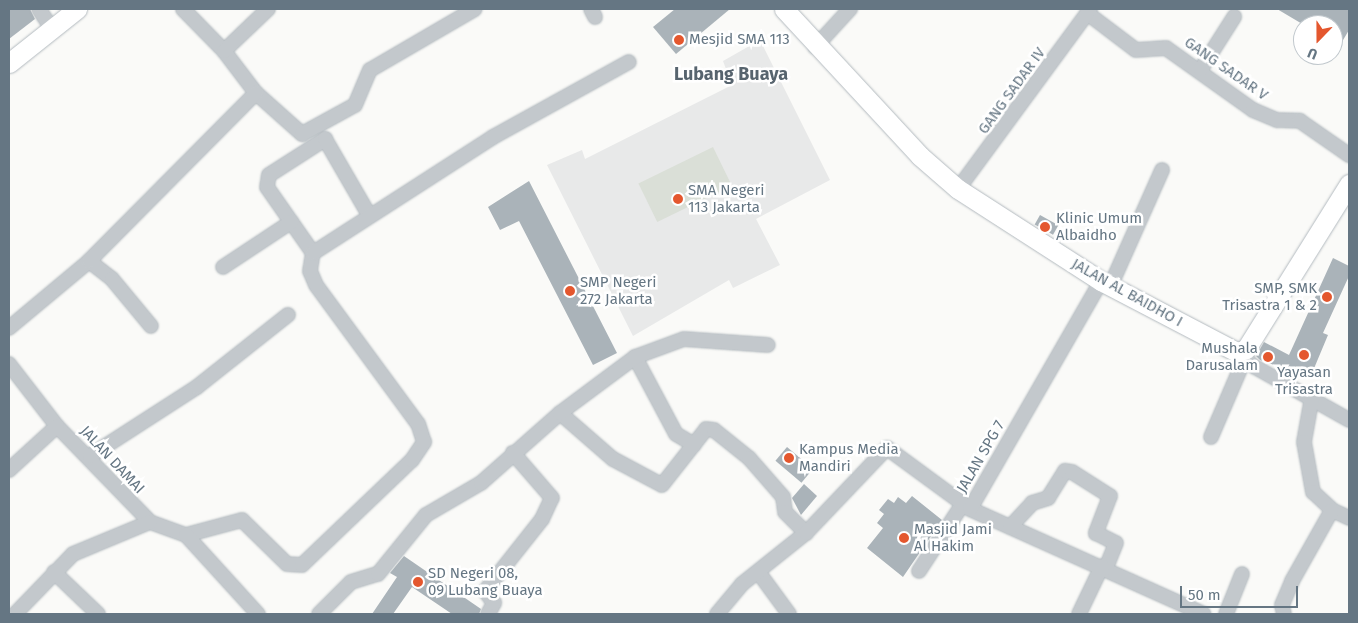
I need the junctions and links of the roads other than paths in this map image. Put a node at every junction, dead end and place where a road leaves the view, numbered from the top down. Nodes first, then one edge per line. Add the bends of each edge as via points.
1 (39, 9) edge
2 (77, 9) edge
3 (183, 9) edge
4 (268, 9) edge
5 (475, 9) edge
6 (784, 9) edge
7 (850, 9) edge
8 (1089, 11) edge
9 (1234, 17) dead end
10 (52, 29) junction
11 (815, 47) junction
12 (224, 51) junction
13 (629, 62) dead end
14 (9, 63) edge
15 (1200, 69) junction
16 (256, 93) junction
17 (1349, 155) edge
18 (1162, 170) dead end
19 (1349, 184) edge
20 (958, 189) junction
21 (369, 214) junction
22 (291, 222) junction
23 (313, 253) junction
24 (89, 261) junction
25 (223, 267) dead end
26 (1106, 284) junction
27 (288, 315) dead end
28 (151, 326) dead end
29 (9, 328) edge
30 (768, 345) dead end
31 (1240, 356) junction
32 (635, 357) junction
33 (9, 364) edge
34 (1312, 397) junction
35 (560, 413) junction
36 (1349, 420) edge
37 (57, 426) junction
38 (1211, 437) dead end
39 (694, 446) junction
40 (513, 453) junction
41 (90, 456) junction
42 (9, 470) edge
43 (966, 507) junction
44 (1332, 510) junction
45 (1349, 518) edge
46 (150, 522) junction
47 (1010, 527) junction
48 (806, 533) junction
49 (186, 534) junction
50 (1104, 567) junction
51 (919, 571) dead end
52 (54, 572) junction
53 (759, 573) junction
54 (1242, 574) dead end
55 (15, 614) edge
56 (98, 614) edge
57 (258, 614) edge
58 (319, 614) edge
59 (488, 614) edge
60 (717, 614) edge
61 (789, 614) edge
62 (1079, 614) edge
63 (1204, 614) edge
64 (1226, 614) edge
65 (1284, 614) edge

1 - 10 street
2 - 10 street
3 - 12 street
4 - 12 street
5 - 16 street via 370,70 355,104 305,133 297,132
6 - 11 street, JALAN AL BAIDHO I
7 - 11 street
8 - 15 street, GANG SADAR V via 1139,51 1166,48
8 - 20 street, GANG SADAR IV
9 - 15 street
10 - 14 street
11 - 20 street, JALAN AL BAIDHO I
12 - 16 street
13 - 21 street via 493,137
15 - 17 street, GANG SADAR V via 1220,88 1253,110 1277,120 1300,121
16 - 24 street
18 - 26 street, JALAN SPG 7
19 - 31 street
20 - 26 street, JALAN AL BAIDHO I
21 - 22 street via 329,141 322,140 269,175 267,187
21 - 23 street
22 - 23 street
22 - 25 street
23 - 49 street via 310,271 316,285 418,424 424,442 412,460 302,565 287,564 247,523 236,520
24 - 28 street via 112,279
24 - 29 street
26 - 31 street, JALAN AL BAIDHO I
26 - 43 street, JALAN SPG 7
27 - 41 street via 197,387
30 - 32 street via 684,339
31 - 34 street
31 - 38 street
32 - 35 street
32 - 39 street via 676,434
33 - 37 street, JALAN DAMAI
34 - 36 street
34 - 44 street via 1304,442 1307,471 1314,496
35 - 39 street via 613,459 662,485
35 - 40 street
37 - 41 street, JALAN DAMAI
37 - 42 street
39 - 48 street via 706,429 714,430 749,458 783,497 785,512
40 - 58 street via 481,483 426,515 378,574 352,582
40 - 59 street via 552,498 542,519 485,591 494,603
41 - 46 street, JALAN DAMAI
43 - 47 street
43 - 48 street, JALAN SPG 7 via 886,448
43 - 51 street
44 - 45 street
44 - 65 street via 1292,581 1282,605
46 - 49 street, JALAN DAMAI
46 - 52 street via 73,554
47 - 50 street
47 - 50 street via 1032,503 1048,498 1065,471 1072,472 1110,496 1096,532 1116,543
48 - 53 street, JALAN SPG 7
49 - 57 street, JALAN DAMAI
50 - 62 street
50 - 63 street
52 - 55 street
52 - 56 street
53 - 60 street, JALAN SPG 7 via 734,592
53 - 61 street
54 - 64 street

